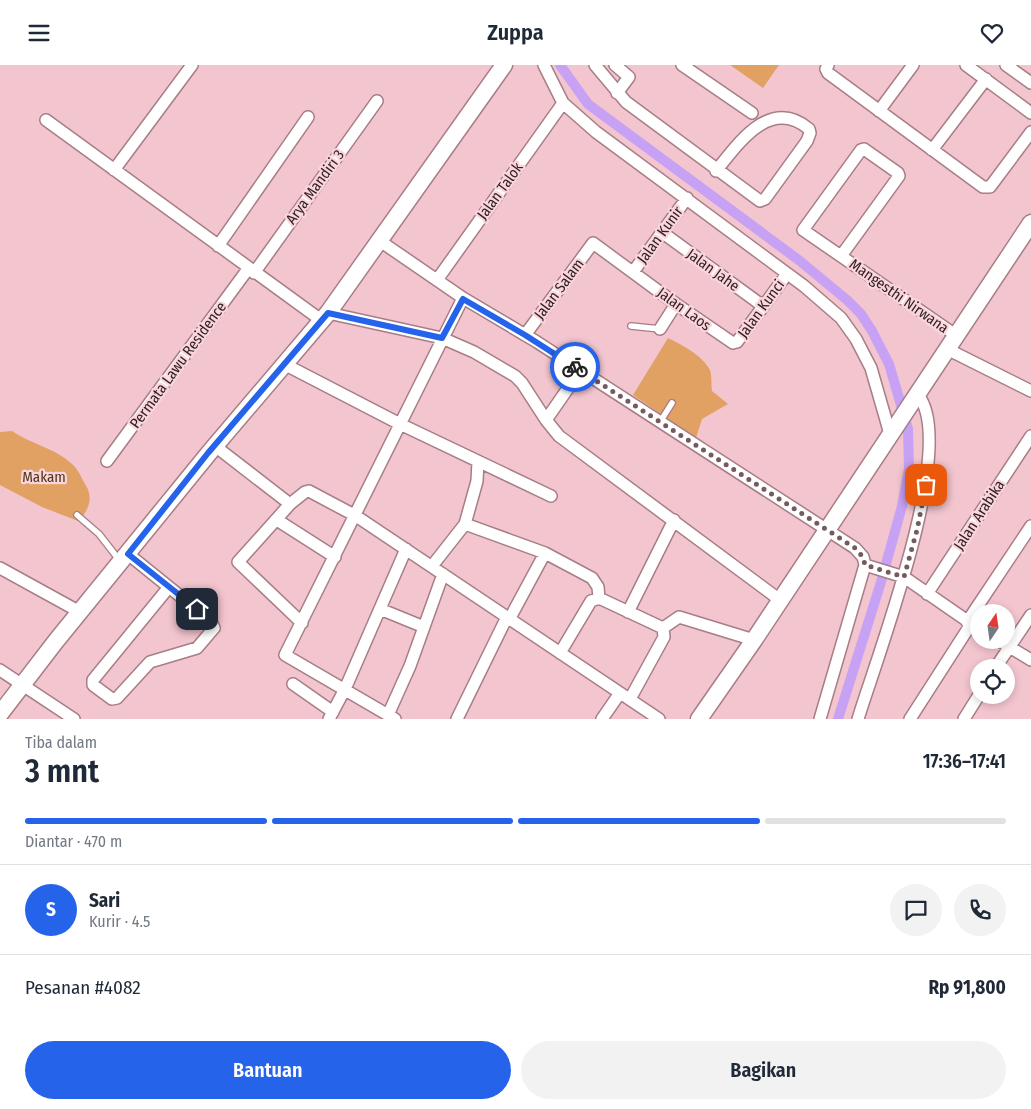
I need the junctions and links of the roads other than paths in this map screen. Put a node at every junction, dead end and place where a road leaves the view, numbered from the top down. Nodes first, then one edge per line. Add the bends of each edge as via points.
1 (192, 65) edge
2 (504, 65) edge
3 (544, 65) edge
4 (595, 65) edge
5 (615, 65) edge
6 (682, 65) edge
7 (828, 65) edge
8 (913, 65) edge
9 (966, 65) edge
10 (1006, 65) edge
11 (986, 79) junction
12 (1031, 83) edge
13 (617, 93) junction
14 (377, 101) dead end
15 (563, 103) junction
16 (880, 111) junction
17 (752, 113) dead end
18 (1031, 113) edge
19 (308, 117) dead end
20 (46, 120) dead end
21 (1031, 132) edge
22 (932, 150) junction
23 (114, 170) junction
24 (716, 171) junction
25 (687, 198) junction
26 (1031, 223) edge
27 (663, 233) junction
28 (380, 241) junction
29 (593, 243) joint
30 (218, 247) junction
31 (841, 256) junction
32 (251, 271) junction
33 (633, 273) junction
34 (787, 274) junction
35 (437, 279) junction
36 (463, 299) junction
37 (676, 304) junction
38 (762, 306) junction
39 (324, 316) junction
40 (631, 326) dead end
41 (660, 329) joint
42 (525, 335) junction
43 (442, 338) junction
44 (735, 343) joint
45 (953, 343) junction
46 (284, 364) junction
47 (580, 371) junction
48 (1031, 391) edge
49 (917, 396) junction
50 (672, 403) dead end
51 (546, 420) junction
52 (660, 422) junction
53 (400, 423) junction
54 (893, 431) junction
55 (1031, 436) edge
56 (215, 446) junction
57 (107, 461) dead end
58 (478, 461) junction
59 (551, 496) dead end
60 (290, 504) junction
61 (77, 515) dead end
62 (356, 516) junction
63 (277, 520) junction
64 (674, 520) junction
65 (465, 524) junction
66 (1031, 525) edge
67 (828, 530) junction
68 (406, 549) junction
69 (545, 553) junction
70 (335, 557) junction
71 (125, 558) junction
72 (432, 566) junction
73 (867, 566) junction
74 (0, 569) edge
75 (443, 574) junction
76 (901, 576) junction
77 (169, 587) junction
78 (928, 594) junction
79 (598, 598) junction
80 (780, 600) junction
81 (984, 604) edge
82 (380, 609) junction
83 (80, 612) junction
84 (628, 612) junction
85 (1031, 615) edge
86 (510, 618) junction
87 (302, 623) junction
88 (970, 624) edge
89 (424, 627) junction
90 (663, 628) junction
91 (970, 628) edge
92 (1015, 638) edge
93 (754, 640) junction
94 (1012, 649) edge
95 (560, 653) junction
96 (1031, 660) edge
97 (0, 670) edge
98 (293, 684) dead end
99 (23, 685) junction
100 (345, 689) junction
101 (620, 693) junction
102 (630, 699) junction
103 (973, 704) edge
104 (0, 714) edge
105 (331, 715) edge
106 (392, 717) edge
107 (74, 719) edge
108 (457, 719) edge
109 (602, 719) edge
110 (659, 719) edge
111 (699, 719) edge
112 (820, 719) edge
113 (858, 719) edge
114 (910, 719) edge
115 (964, 719) edge

1 - 23 street
2 - 28 street
3 - 15 street
4 - 13 street
5 - 13 street via 630,77
6 - 17 street
7 - 16 street via 828,73
8 - 16 street
9 - 11 street
10 - 12 street
11 - 18 street
11 - 22 street
13 - 24 street
14 - 32 street, Arya Mandiri 3
15 - 25 street via 596,132
15 - 35 street, Jalan Talok
16 - 22 street
19 - 30 street
20 - 23 street
21 - 22 street via 988,188
23 - 30 street
24 - 24 street via 763,201 807,141 809,129 784,119 756,126
25 - 27 street, Jalan Kunir
25 - 34 street
26 - 45 street
27 - 33 street, Jalan Kunir
27 - 38 street, Jalan Jahe
28 - 35 street
28 - 39 street
29 - 33 street, Jalan Laos
29 - 42 street, Jalan Salam
30 - 32 street
31 - 31 street, Mangesthi Nirwana via 899,176 864,149 803,230
31 - 45 street, Mangesthi Nirwana
32 - 39 street
32 - 57 street, Permata Lawu Residence
33 - 37 street, Jalan Laos
34 - 38 street, Jalan Kunci
34 - 54 street via 841,318 856,339 871,368
35 - 36 street
36 - 42 street
36 - 43 street
37 - 41 street
37 - 44 street, Jalan Laos
38 - 44 street, Jalan Kunci
39 - 43 street
39 - 46 street
40 - 41 lane
42 - 47 street
43 - 51 street via 474,352 514,376
43 - 53 street
45 - 48 street, Mangesthi Nirwana
45 - 49 street
46 - 53 street
46 - 56 street
47 - 51 street
47 - 52 street
49 - 54 street
49 - 76 street via 925,408 928,435 926,485 917,530
50 - 52 lane
51 - 64 street via 569,444
52 - 67 street
53 - 58 street
53 - 62 street
54 - 67 street
55 - 78 street, Jalan Arabika
56 - 60 street
56 - 71 street
58 - 59 street
58 - 65 street via 477,481
60 - 62 street via 309,491
60 - 63 street
61 - 71 lane
62 - 68 street
62 - 70 street
63 - 70 street
63 - 87 street via 238,562
64 - 80 street
64 - 84 street
65 - 69 street
65 - 72 street
66 - 81 street
67 - 73 street via 860,553
67 - 80 street
68 - 72 street
68 - 82 street
69 - 79 street via 592,579 598,587
69 - 86 street
70 - 87 street
71 - 77 street
71 - 83 street
72 - 75 street
73 - 76 street
73 - 112 street
74 - 83 street
75 - 86 street
75 - 89 street
76 - 78 street
76 - 113 street
77 - 77 street via 211,621 212,631 197,648 154,659 117,698 112,699 93,685 93,679
78 - 88 street
79 - 84 street
79 - 95 street via 591,601
80 - 93 street
82 - 89 street
82 - 100 street
83 - 99 street
84 - 90 street
85 - 92 street
86 - 95 street
86 - 108 street via 504,623
87 - 100 street via 285,655
89 - 106 street
90 - 93 street via 678,617
90 - 102 street via 664,637
91 - 114 street
93 - 111 street
94 - 96 street
95 - 101 street
97 - 99 street
98 - 105 street
99 - 104 street
99 - 107 street
100 - 105 street
100 - 106 street
101 - 102 street
101 - 109 street
102 - 110 street
103 - 115 street

